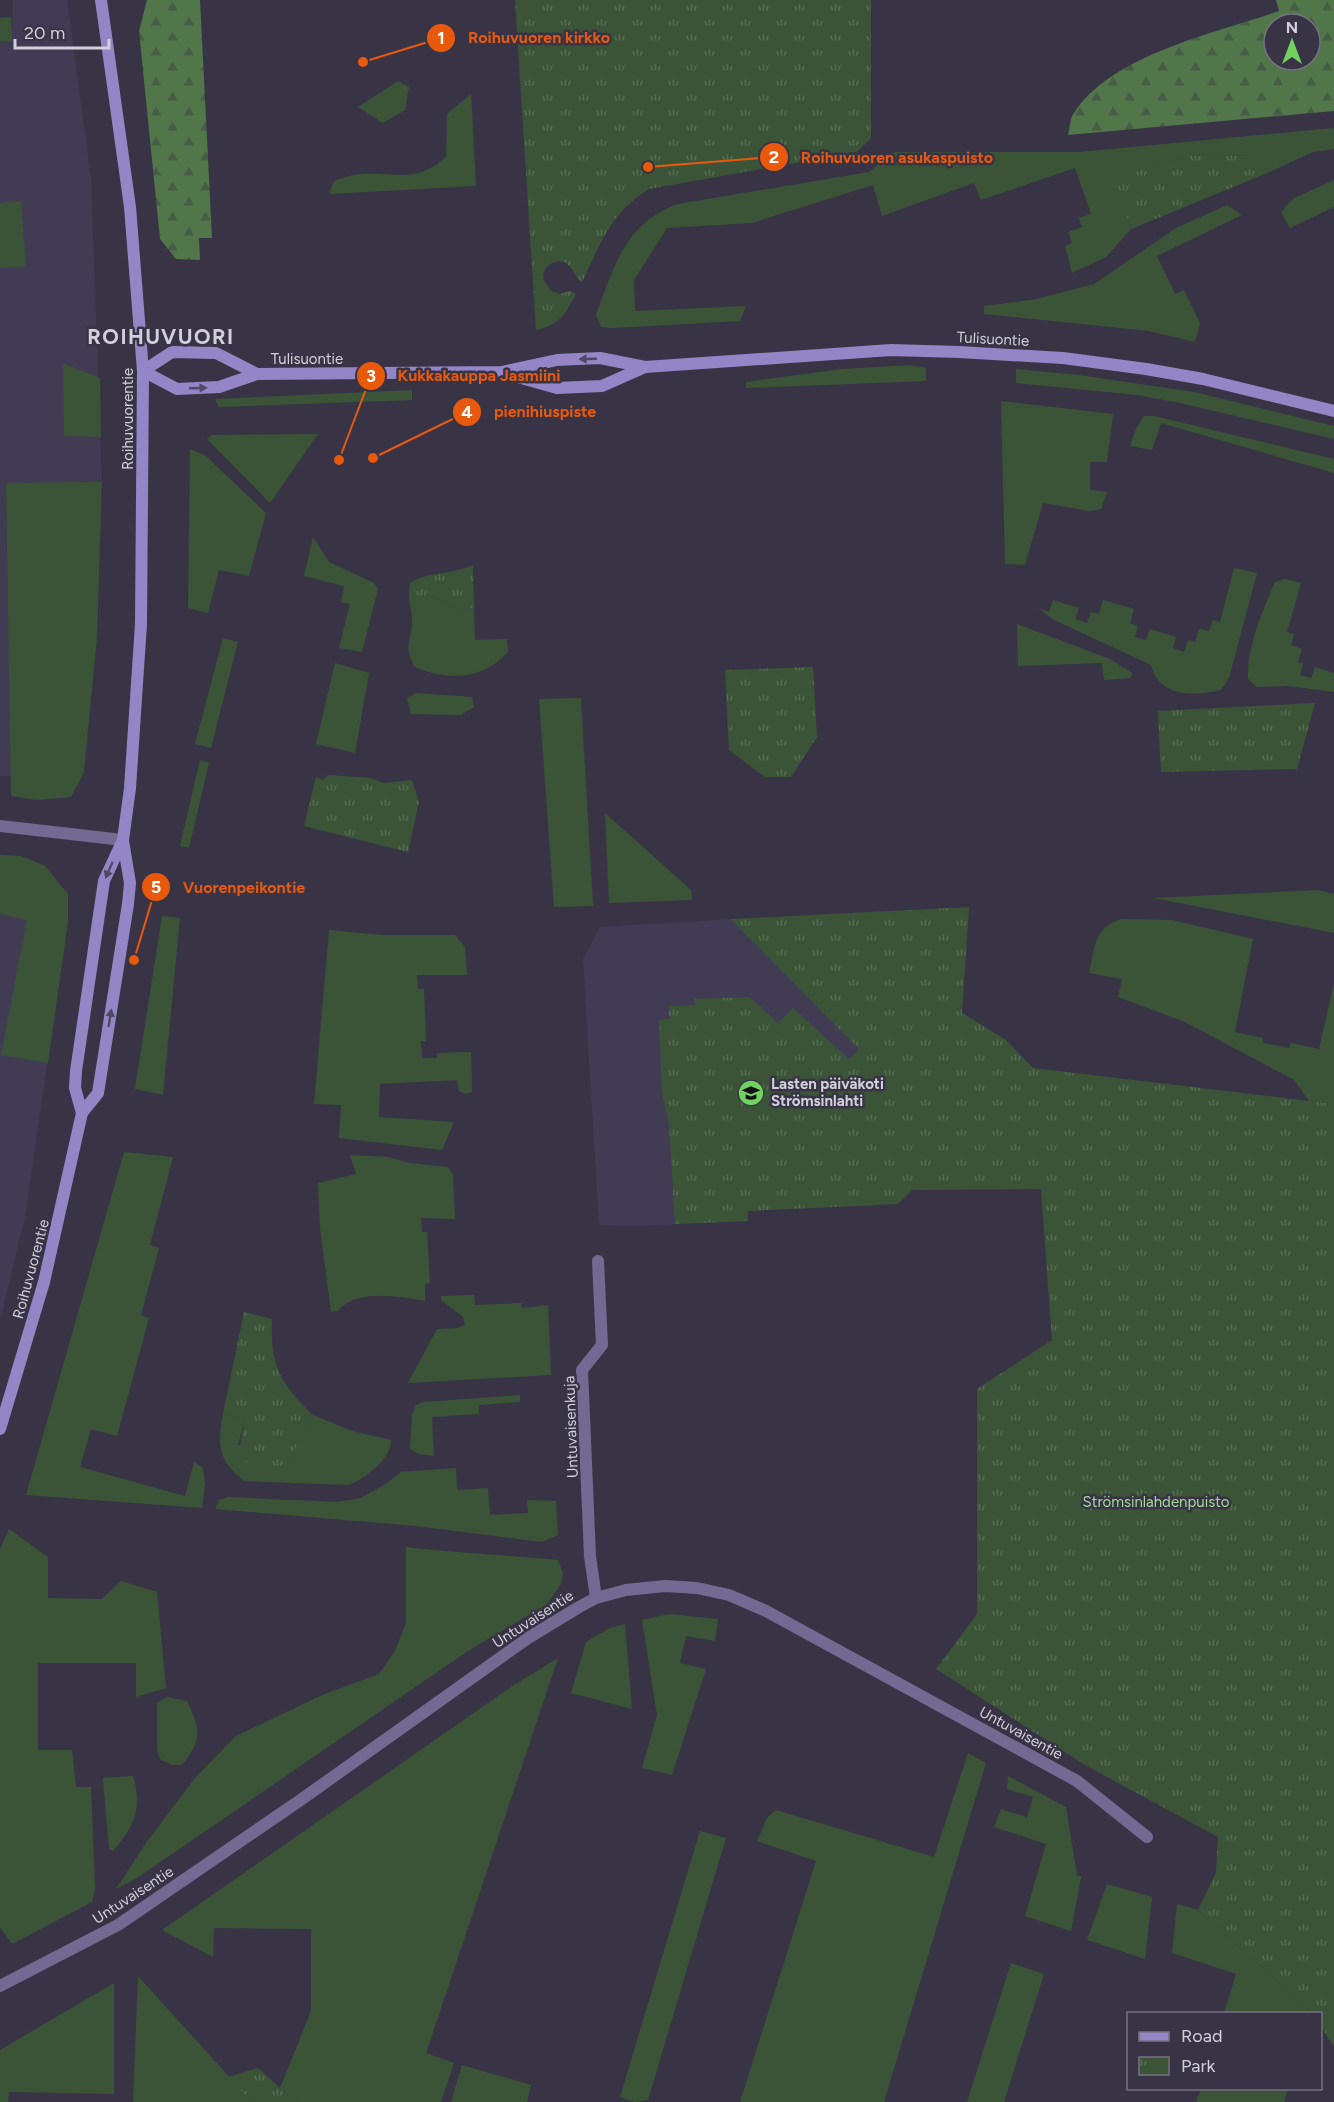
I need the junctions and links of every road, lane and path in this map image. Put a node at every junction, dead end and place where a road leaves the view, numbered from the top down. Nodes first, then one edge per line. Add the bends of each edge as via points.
1 (101, 0) edge
2 (645, 367) junction
3 (143, 371) junction
4 (502, 372) junction
5 (257, 374) junction
6 (1334, 411) edge
7 (0, 826) edge
8 (123, 840) junction
9 (82, 1113) junction
10 (598, 1262) dead end
11 (0, 1429) edge
12 (596, 1598) junction
13 (1147, 1837) dead end
14 (0, 1986) edge

1 - 3 main road, Roihuvuorentie via 126,172
2 -> 4 main road, Tulisuontie via 600,358 557,360
2 - 4 main road, Tulisuontie via 602,386 556,388
2 - 6 main road, Tulisuontie via 891,351 1063,358 1203,379
3 -> 5 main road, Tulisuontie via 177,389 219,387
3 - 5 main road, Tulisuontie via 172,352 216,353
3 - 8 main road, Roihuvuorentie via 141,624
4 - 5 main road, Tulisuontie
7 - 8 street
8 -> 9 main road, Roihuvuorentie via 104,881 76,1071 75,1088
9 -> 8 main road, Roihuvuorentie via 98,1093 128,904 130,883
9 - 11 main road, Roihuvuorentie via 44,1282
10 - 12 street, Untuvaisenkuja via 602,1345 582,1370 590,1556
12 - 13 street, Untuvaisentie via 645,1588 697,1588 729,1595 766,1611 1077,1781
12 - 14 street, Untuvaisentie via 528,1638 118,1925

